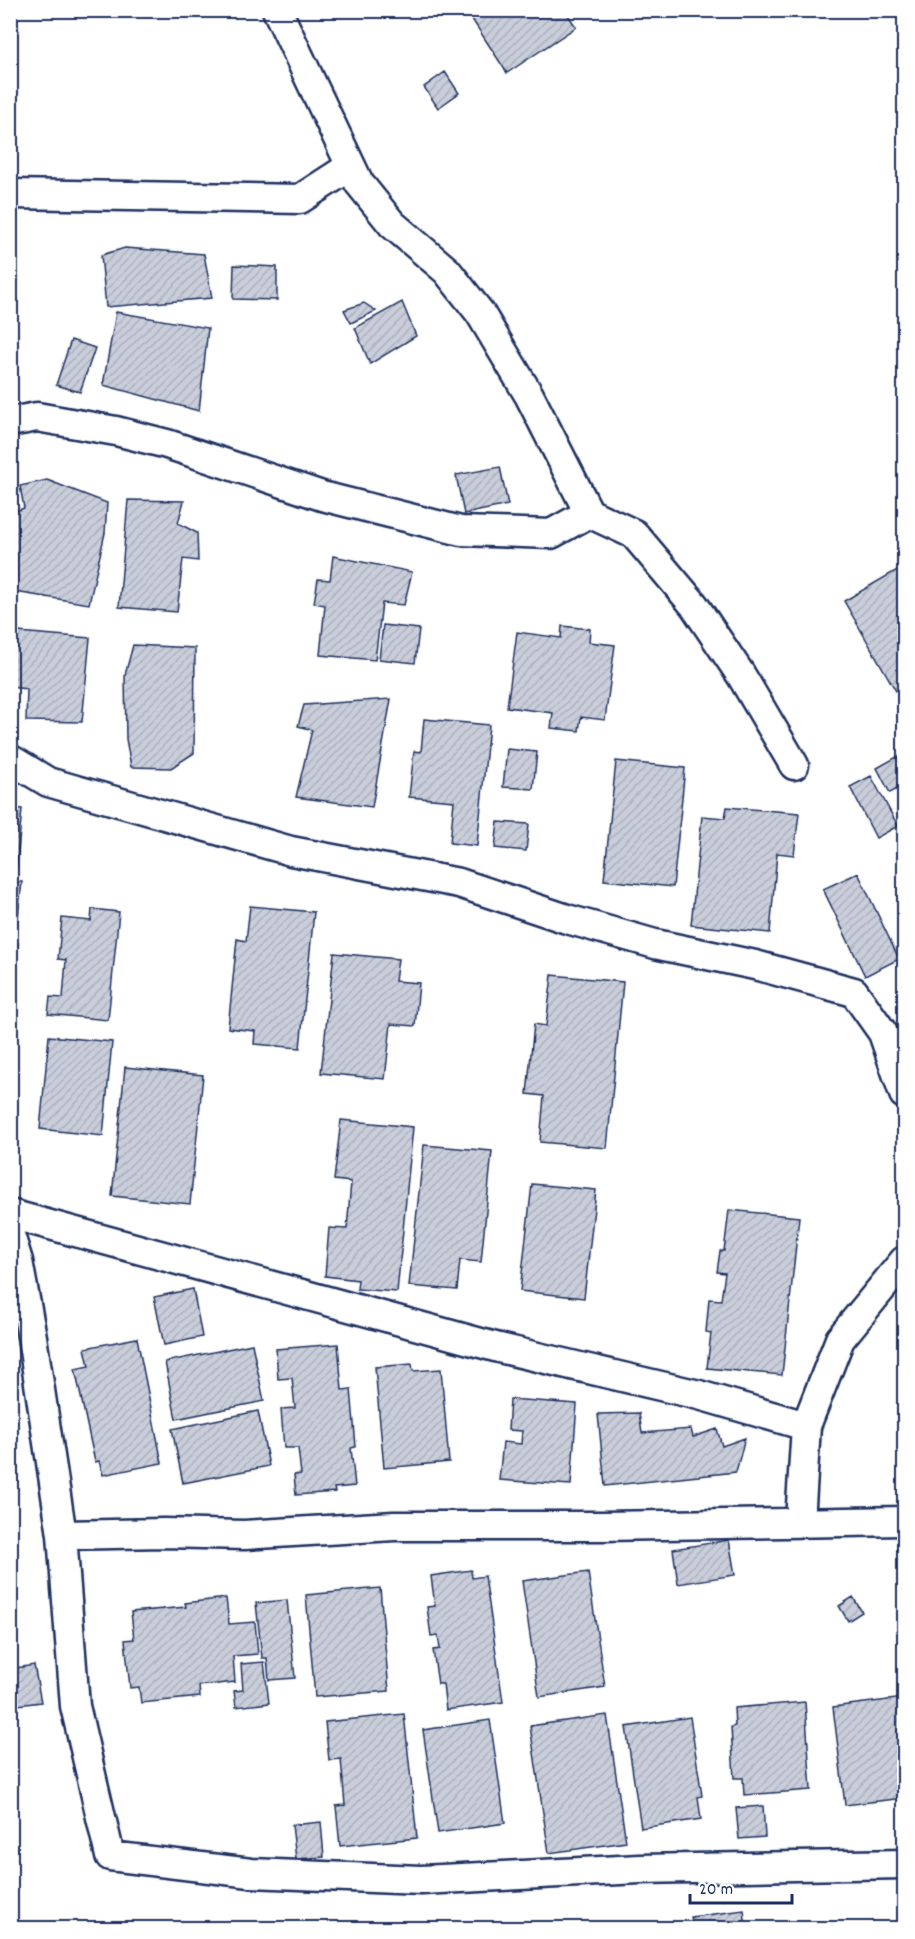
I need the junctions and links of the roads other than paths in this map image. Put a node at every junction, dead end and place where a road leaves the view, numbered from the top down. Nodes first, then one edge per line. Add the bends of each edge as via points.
1 (277, 10) edge
2 (351, 166) junction
3 (10, 194) edge
4 (10, 422) edge
5 (589, 513) junction
6 (10, 759) edge
7 (794, 765) dead end
8 (904, 1094) edge
9 (10, 1214) edge
10 (10, 1235) edge
11 (904, 1262) edge
12 (806, 1426) junction
13 (800, 1521) junction
14 (904, 1521) edge
15 (62, 1535) junction
16 (904, 1864) edge

1 - 2 street
2 - 3 street via 300,199
2 - 5 street via 358,183 392,224 447,271 480,313 529,394
4 - 5 street via 37,417 116,431 322,496 461,531 551,534
5 - 7 street via 634,534 694,605
6 - 8 street via 48,782 291,851 459,883 655,944 755,965 854,992 883,1033
9 - 12 street via 499,1348 699,1395
10 - 15 street via 32,1337
11 - 12 street via 840,1339
12 - 13 street
13 - 14 street
13 - 15 street via 394,1526 244,1535
15 - 16 street via 75,1706 110,1856 251,1873 421,1880 640,1869

